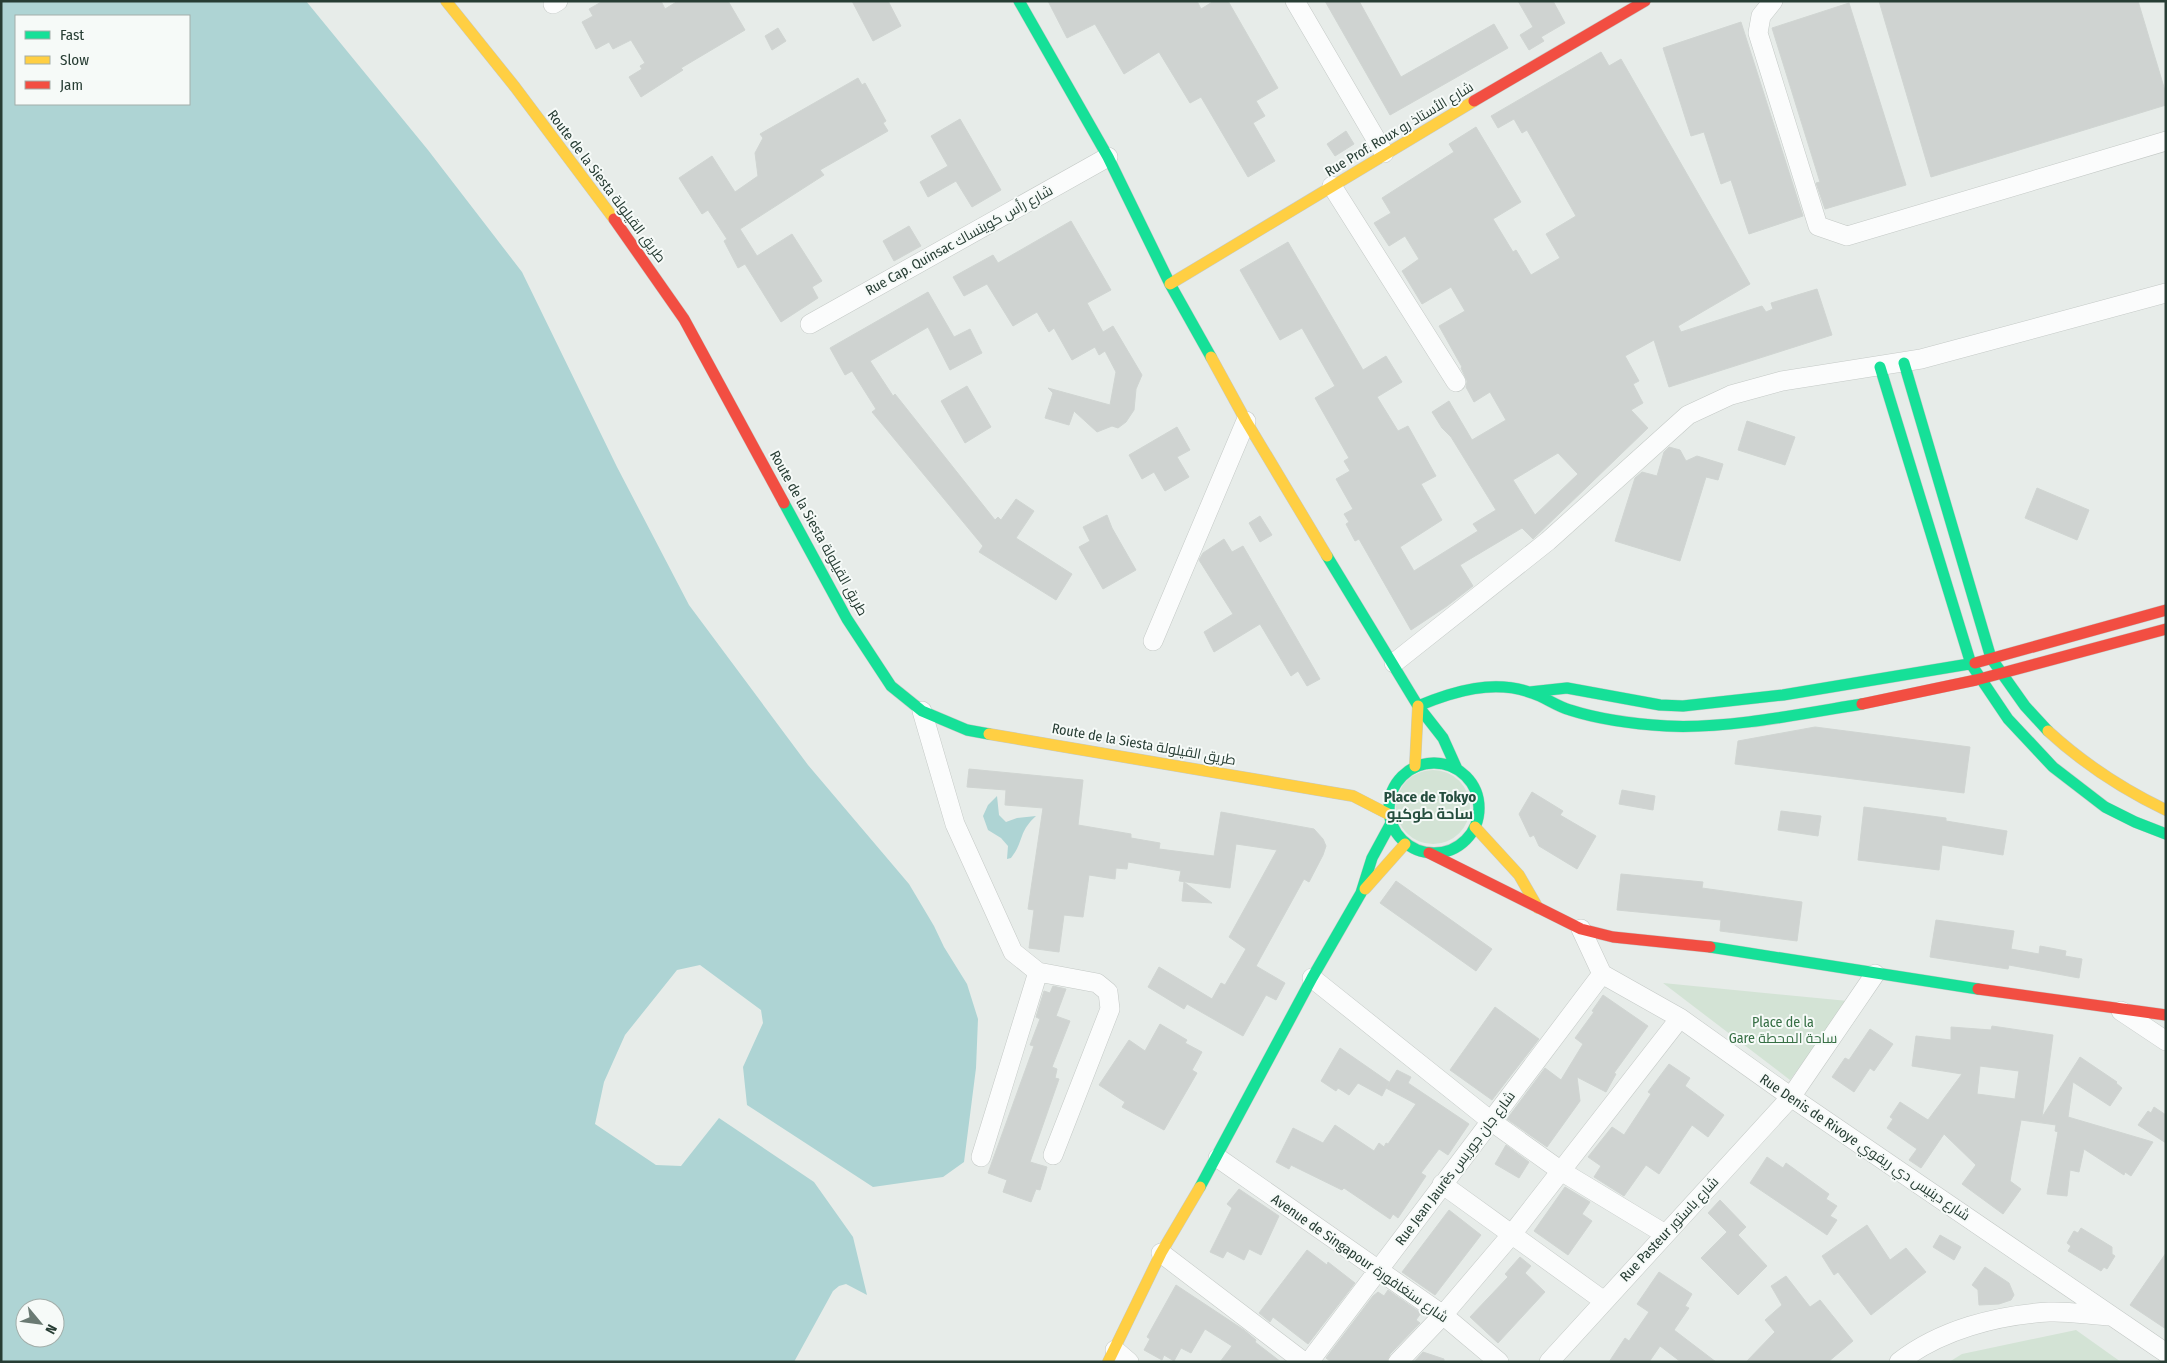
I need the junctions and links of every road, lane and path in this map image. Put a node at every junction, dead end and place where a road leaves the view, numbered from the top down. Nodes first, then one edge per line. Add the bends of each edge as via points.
1 (446, 1) edge
2 (1018, 1) edge
3 (1296, 1) edge
4 (1645, 1) edge
5 (1774, 1) edge
6 (2166, 141) edge
7 (1384, 153) junction
8 (1108, 157) junction
9 (1332, 186) junction
10 (1170, 284) junction
11 (2166, 293) edge
12 (810, 324) dead end
13 (1904, 363) junction
14 (1880, 367) junction
15 (1456, 382) dead end
16 (1246, 421) junction
17 (2166, 610) edge
18 (2166, 630) edge
19 (1153, 641) dead end
20 (1991, 658) junction
21 (1394, 663) junction
22 (1971, 664) junction
23 (2000, 674) junction
24 (1980, 680) junction
25 (1530, 692) junction
26 (1418, 706) junction
27 (922, 711) junction
28 (1415, 766) junction
29 (1457, 769) junction
30 (1380, 793) junction
31 (1353, 796) junction
32 (2166, 810) edge
33 (1389, 818) junction
34 (1475, 827) junction
35 (2166, 834) edge
36 (1405, 844) junction
37 (1429, 853) junction
38 (1360, 893) junction
39 (1538, 908) junction
40 (1581, 929) junction
41 (1038, 972) junction
42 (1602, 974) junction
43 (1875, 974) junction
44 (1312, 978) junction
45 (2116, 1007) junction
46 (2166, 1015) edge
47 (1680, 1018) junction
48 (2166, 1041) edge
49 (1791, 1097) junction
50 (1491, 1121) junction
51 (1053, 1155) dead end
52 (981, 1157) dead end
53 (1218, 1158) junction
54 (1561, 1170) junction
55 (1442, 1184) junction
56 (1512, 1234) junction
57 (1664, 1234) junction
58 (1162, 1253) junction
59 (1377, 1269) junction
60 (1604, 1301) junction
61 (1443, 1315) junction
62 (2111, 1316) junction
63 (2166, 1353) edge
64 (1117, 1358) edge
65 (1304, 1362) edge
66 (1309, 1362) edge
67 (1398, 1362) edge
68 (1500, 1362) edge
69 (1549, 1362) edge
70 (1899, 1362) edge

1 - 27 street, Route de la Siesta طريق القيلولة via 516,87 640,253 684,318 847,619 891,686
2 - 8 street
3 - 7 street
4 - 7 street, Rue Prof. Roux شارع الأستاذ رو
5 - 6 street via 1761,16 1758,33 1818,226 1830,232 1846,236
7 - 9 street, Rue Prof. Roux شارع الأستاذ رو
8 - 10 street
8 - 12 street, Rue Cap. Quinsac شارع رأس كوينساك
9 - 10 street, Rue Prof. Roux شارع الأستاذ رو
9 - 15 street
10 - 16 street
11 - 13 street
13 - 14 street
13 - 20 street
14 - 21 street via 1782,381 1731,395 1688,415 1548,541
14 - 22 street
16 - 19 street
16 - 21 street
17 - 20 street
18 - 23 street
20 - 22 street
20 - 23 street
21 - 26 street
22 - 24 street
22 - 25 street via 1857,685 1701,705 1660,705 1567,688
23 - 24 street
23 - 32 street via 2047,730 2081,761 2119,787
24 - 25 street via 1840,708 1697,726 1641,724 1572,711
24 - 35 street via 2026,741 2069,781 2118,814
25 - 26 street via 1472,688
26 - 28 street
26 - 29 street via 1443,738
27 - 31 street, Route de la Siesta طريق القيلولة via 968,730
27 - 41 street via 955,824 1013,952
28 - 29 street via 1437,763
28 - 30 street
29 - 34 street via 1475,788 1479,814
30 - 31 street, Route de la Siesta طريق القيلولة
30 - 33 street
31 - 33 street, Route de la Siesta طريق القيلولة
33 - 36 street via 1396,835
33 - 38 street
34 - 37 street via 1456,848
34 - 39 street via 1519,875
36 - 37 street
36 - 38 street
37 - 39 street
38 - 44 street
39 - 40 street
40 - 42 street
40 - 43 street via 1613,937 1723,948
41 - 51 street via 1097,983 1108,992 1110,1009
41 - 52 street
42 - 47 street, Rue Denis de Rivoye شارع دينيس دي ريفوي
42 - 50 street, Rue Jean Jaurès شارع جان جوريس
43 - 45 street
43 - 49 street
44 - 50 street
44 - 53 street
45 - 46 street
45 - 48 street
47 - 49 street, Rue Denis de Rivoye شارع دينيس دي ريفوي
47 - 54 street
49 - 57 street, Rue Pasteur شارع باستور
49 - 62 street, Rue Denis de Rivoye شارع دينيس دي ريفوي
50 - 54 street
50 - 55 street, Rue Jean Jaurès شارع جان جوريس
53 - 58 street
53 - 59 street, Avenue de Singapour شارع سنغافورة
54 - 56 street
54 - 57 street
55 - 56 street
55 - 59 street, Rue Jean Jaurès شارع جان جوريس
56 - 60 street
56 - 61 street
57 - 60 street, Rue Pasteur شارع باستور
58 - 64 street
58 - 65 street
59 - 61 street, Avenue de Singapour شارع سنغافورة
59 - 66 street, Rue Jean Jaurès شارع جان جوريس
60 - 69 street, Rue Pasteur شارع باستور
61 - 67 street
61 - 68 street, Avenue de Singapour شارع سنغافورة
62 - 63 street, Rue Denis de Rivoye شارع دينيس دي ريفوي
62 - 70 street via 2049,1312 1997,1320 1956,1330 1915,1349

